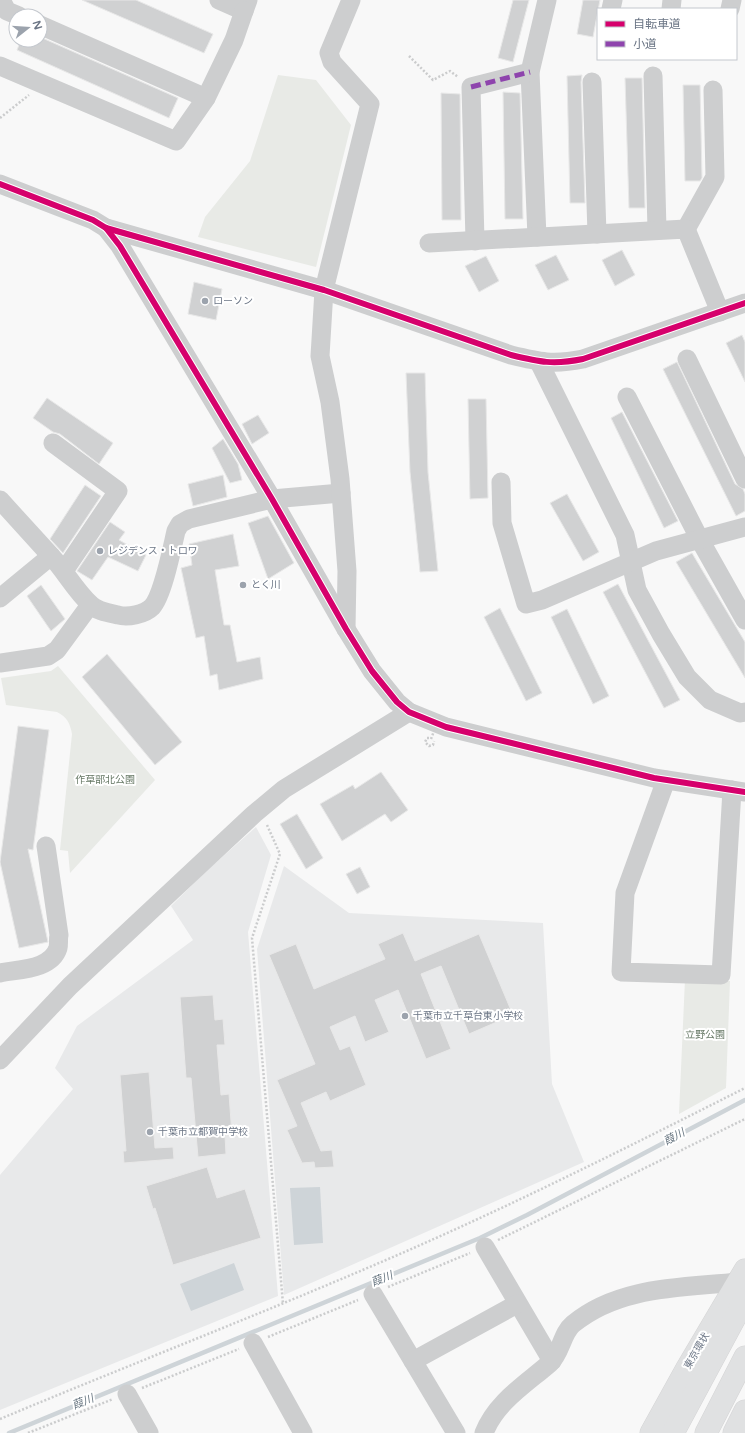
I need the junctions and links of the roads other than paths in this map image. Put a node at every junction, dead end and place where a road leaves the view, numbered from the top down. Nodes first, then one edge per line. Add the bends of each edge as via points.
1 (1, 0) edge
2 (218, 0) edge
3 (351, 0) edge
4 (547, 0) edge
5 (246, 6) edge
6 (8, 11) edge
7 (48, 29) edge
8 (0, 66) edge
9 (530, 72) junction
10 (653, 76) dead end
11 (592, 82) dead end
12 (713, 90) dead end
13 (206, 98) junction
14 (0, 184) edge
15 (106, 228) junction
16 (686, 229) junction
17 (657, 230) junction
18 (597, 234) junction
19 (537, 237) junction
20 (475, 241) junction
21 (429, 243) dead end
22 (324, 290) junction
23 (745, 303) edge
24 (720, 312) junction
25 (687, 359) dead end
26 (539, 362) junction
27 (627, 397) dead end
28 (53, 443) dead end
29 (745, 479) edge
30 (501, 482) dead end
31 (341, 493) junction
32 (272, 499) junction
33 (0, 500) edge
34 (745, 527) edge
35 (700, 540) junction
36 (51, 556) junction
37 (631, 562) junction
38 (64, 571) junction
39 (0, 598) edge
40 (90, 605) junction
41 (745, 620) edge
42 (346, 629) junction
43 (0, 663) edge
44 (409, 712) junction
45 (745, 712) edge
46 (666, 780) junction
47 (738, 791) edge
48 (46, 846) dead end
49 (0, 973) edge
50 (0, 1060) edge
51 (485, 1247) road end
52 (743, 1284) edge
53 (373, 1294) road end
54 (517, 1304) junction
55 (253, 1343) road end
56 (745, 1356) edge
57 (414, 1361) junction
58 (552, 1361) junction
59 (127, 1394) road end
60 (745, 1411) edge
61 (149, 1433) edge
62 (303, 1433) edge
63 (456, 1433) edge
64 (484, 1433) edge
65 (651, 1433) edge
66 (673, 1433) edge
67 (706, 1433) edge
68 (734, 1433) edge

1 - 6 street
2 - 5 street
3 - 22 street via 329,54 332,62 370,104
4 - 9 street
5 - 13 street via 234,40
7 - 13 street
8 - 13 street via 176,141
9 - 19 street
9 - 20 street via 471,87
10 - 17 street
11 - 18 street
12 - 16 street via 715,177
14 - 15 street via 93,220
15 - 22 street
15 - 32 street via 120,246
16 - 17 street
16 - 24 street
17 - 18 street
18 - 19 street
19 - 20 street
20 - 21 street
22 - 26 street via 511,356
22 - 31 street via 320,356 330,402
23 - 24 street
24 - 26 street via 583,359 560,364
25 - 29 street
26 - 37 street via 626,535
27 - 35 street
28 - 38 street via 118,490
30 - 37 street via 502,523 526,604 542,600
31 - 32 street
31 - 42 street via 347,570
32 - 40 street via 189,519 180,524 158,598 152,608 136,615 122,616 104,612
32 - 42 street
33 - 36 street
34 - 35 street
35 - 37 street via 656,551
35 - 41 street
36 - 38 street
36 - 39 street
37 - 45 street via 637,590 687,677 710,700 740,713
38 - 40 street
40 - 43 street via 57,650 48,656
42 - 44 street via 384,688
44 - 46 street via 446,727
44 - 50 street via 284,789 254,814 70,986
46 - 47 street
46 - 47 street via 624,893 621,972 721,975
48 - 49 street via 58,948 49,960 40,966
51 - 54 street
52 - 58 street via 638,1292 600,1305 571,1325
52 - 65 highway, 東京環状 via 687,1368
52 - 66 highway via 688,1406
53 - 57 street
54 - 57 street
54 - 58 street
55 - 62 street
56 - 67 highway
57 - 63 street
58 - 64 street via 515,1392 489,1421
59 - 61 street
60 - 68 highway

